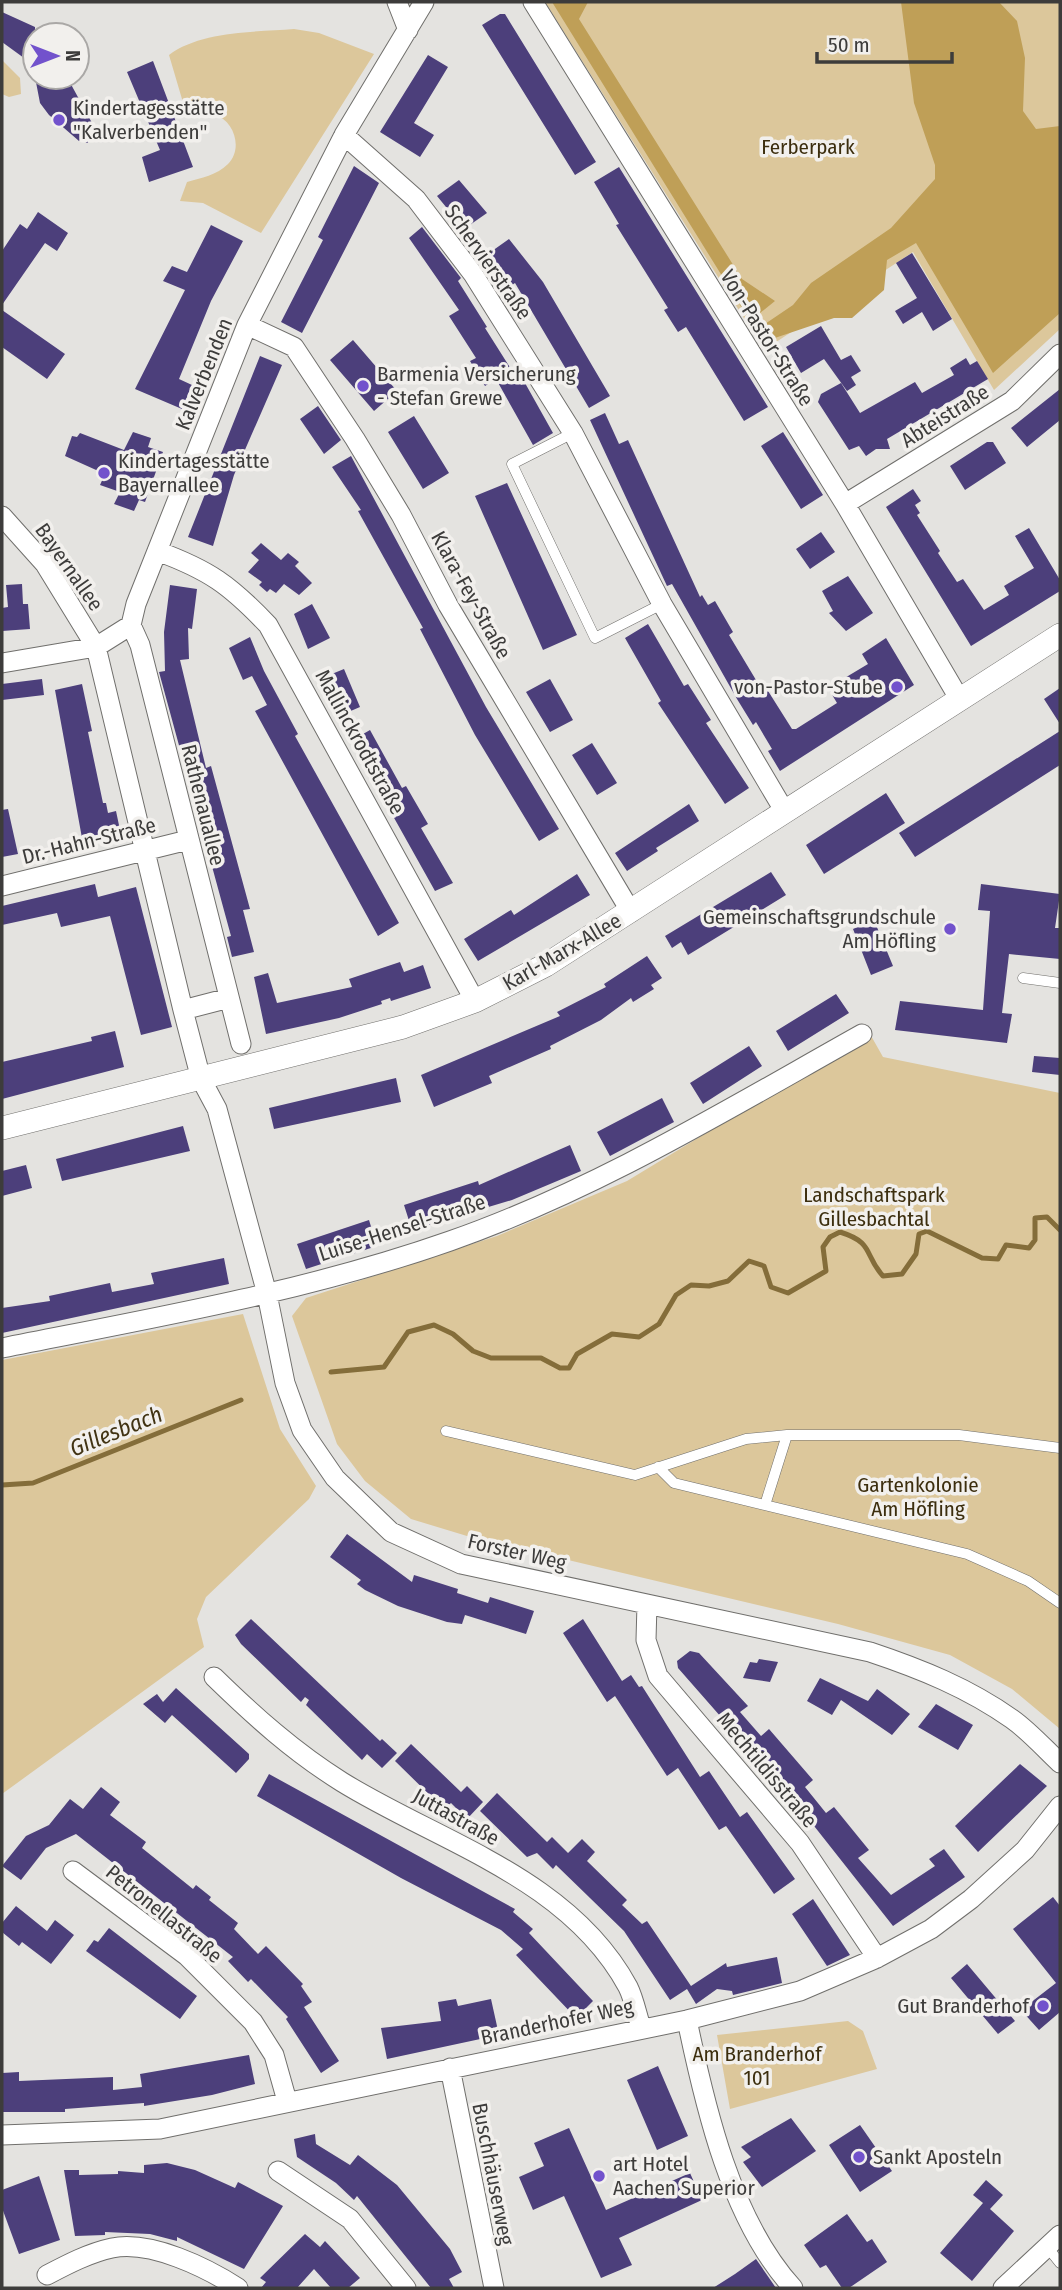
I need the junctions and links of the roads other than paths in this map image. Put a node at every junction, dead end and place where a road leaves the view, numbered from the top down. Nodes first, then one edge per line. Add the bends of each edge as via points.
1 (397, 2) edge
2 (424, 2) edge
3 (533, 2) edge
4 (408, 30) junction
5 (344, 135) junction
6 (247, 325) junction
7 (1060, 354) edge
8 (573, 433) junction
9 (845, 504) junction
10 (2, 516) edge
11 (158, 551) junction
12 (662, 604) junction
13 (131, 625) junction
14 (1060, 635) edge
15 (96, 647) junction
16 (2, 663) edge
17 (960, 700) junction
18 (785, 813) junction
19 (188, 840) junction
20 (144, 851) junction
21 (2, 886) edge
22 (631, 912) junction
23 (1023, 978) dead end
24 (1060, 984) edge
25 (229, 998) junction
26 (475, 1001) junction
27 (183, 1010) junction
28 (862, 1034) dead end
29 (241, 1044) dead end
30 (201, 1079) junction
31 (2, 1128) edge
32 (267, 1294) junction
33 (2, 1348) edge
34 (446, 1431) dead end
35 (787, 1435) junction
36 (1060, 1448) edge
37 (658, 1467) junction
38 (765, 1505) junction
39 (1060, 1603) edge
40 (647, 1604) junction
41 (214, 1677) dead end
42 (1060, 1763) edge
43 (1060, 1806) edge
44 (73, 1871) dead end
45 (877, 1958) junction
46 (687, 2020) junction
47 (641, 2028) junction
48 (450, 2068) junction
49 (287, 2101) junction
50 (2, 2135) edge
51 (278, 2171) dead end
52 (1056, 2249) edge
53 (47, 2275) dead end
54 (238, 2288) edge
55 (406, 2288) edge
56 (494, 2288) edge
57 (793, 2288) edge
58 (1003, 2288) edge

1 - 4 street
2 - 4 street, Kalverbenden
3 - 9 street, Von-Pastor-Straße
4 - 5 street, Kalverbenden
5 - 6 street, Kalverbenden
5 - 8 street, Schervierstraße via 416,199 473,274
6 - 11 street, Kalverbenden
6 - 22 street, Klara-Fey-Straße via 294,347 347,428
7 - 9 street, Abteistraße via 1012,401
8 - 12 street, Schervierstraße
8 - 12 lane via 512,464 595,638
9 - 17 street, Von-Pastor-Straße
10 - 15 street, Bayernallee via 45,564
11 - 13 street, Kalverbenden
11 - 26 street, Mallinckrodtstraße via 201,568 235,591 268,625
12 - 18 street, Schervierstraße
13 - 15 street
13 - 19 street, Rathenauallee
14 - 17 street, Karl-Marx-Allee
15 - 16 street
15 - 20 street
17 - 18 street, Karl-Marx-Allee
18 - 22 street, Karl-Marx-Allee
19 - 20 street, Dr.-Hahn-Straße
19 - 25 street, Rathenauallee
20 - 21 street, Dr.-Hahn-Straße
20 - 27 street
22 - 26 street, Karl-Marx-Allee via 546,965
23 - 24 lane
25 - 27 street
25 - 29 street, Rathenauallee
26 - 30 street, Karl-Marx-Allee via 403,1027
27 - 30 street
28 - 32 street, Luise-Hensel-Straße via 603,1179 450,1241
30 - 31 street, Karl-Marx-Allee
30 - 32 street, Forster Weg via 218,1109
32 - 33 street, Luise-Hensel-Straße
32 - 40 street, Forster Weg via 285,1383 302,1430 335,1478 391,1532 461,1564
34 - 37 lane via 635,1475
35 - 36 lane via 959,1435
35 - 37 lane via 746,1438
35 - 38 lane
37 - 38 lane via 674,1483
38 - 39 lane via 967,1554 1028,1581
40 - 42 street, Forster Weg via 870,1652 923,1670 970,1692 1014,1721
40 - 45 street, Mechtildisstraße via 646,1640 658,1676 800,1843
41 - 47 street, Juttastraße via 271,1732 342,1782 523,1880 568,1914 628,1987
43 - 45 street, Branderhofer Weg via 1025,1850 971,1899 931,1929
44 - 49 street, Petronellastraße via 187,1956 253,2022 274,2055
45 - 46 street, Branderhofer Weg via 800,1991
46 - 47 street, Branderhofer Weg
46 - 57 street via 706,2113 732,2182 756,2232
47 - 48 street, Branderhofer Weg
48 - 49 street, Branderhofer Weg
48 - 56 street, Buschhäuserweg
49 - 50 street, Branderhofer Weg via 160,2129
51 - 55 street via 350,2219
52 - 58 street
53 - 54 street via 115,2247 160,2252 213,2272

